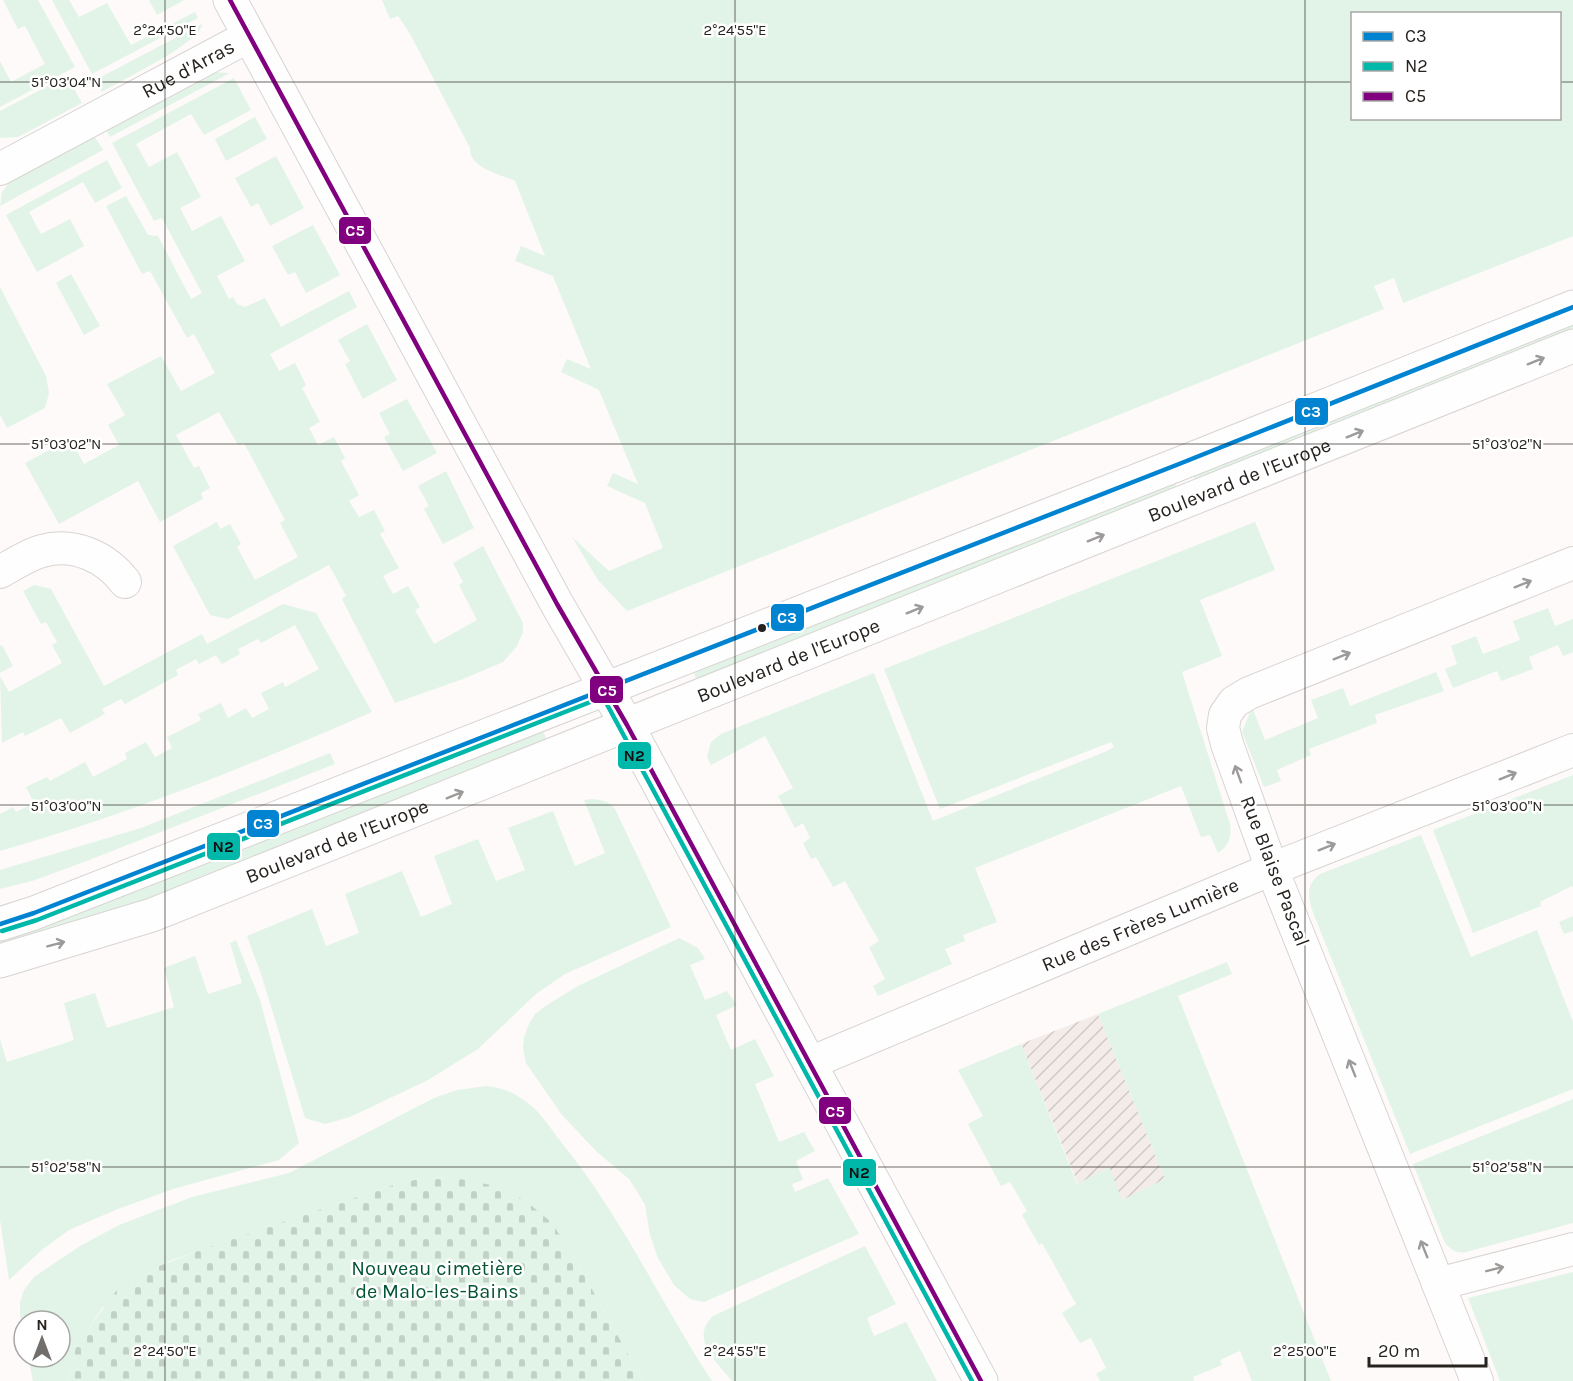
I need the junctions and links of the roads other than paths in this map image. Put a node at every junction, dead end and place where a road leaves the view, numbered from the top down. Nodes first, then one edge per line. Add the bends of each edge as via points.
1 (230, 0) edge
2 (249, 36) junction
3 (0, 169) edge
4 (1573, 307) edge
5 (1573, 346) edge
6 (1573, 564) edge
7 (0, 572) edge
8 (125, 582) dead end
9 (606, 688) junction
10 (627, 725) junction
11 (1573, 750) edge
12 (1272, 869) junction
13 (0, 924) edge
14 (0, 960) edge
15 (810, 1063) junction
16 (1573, 1249) edge
17 (1438, 1284) junction
18 (981, 1381) edge
19 (1477, 1381) edge

1 - 2 street
2 - 3 street, Rue d'Arras
2 - 9 street
4 - 9 street, Boulevard de l'Europe
10 -> 5 street, Boulevard de l'Europe
12 -> 6 street, Rue Blaise Pascal via 1224,736 1223,722 1234,702
7 - 8 street via 40,552 62,548 106,562
9 - 10 street
9 - 13 street, Boulevard de l'Europe
14 -> 10 street, Boulevard de l'Europe via 152,915
10 - 15 street
12 -> 11 street, Rue des Frères Lumière
12 - 15 street, Rue des Frères Lumière
17 -> 12 street, Rue Blaise Pascal
15 - 18 street
17 -> 16 street
17 - 19 street, Rue Blaise Pascal

